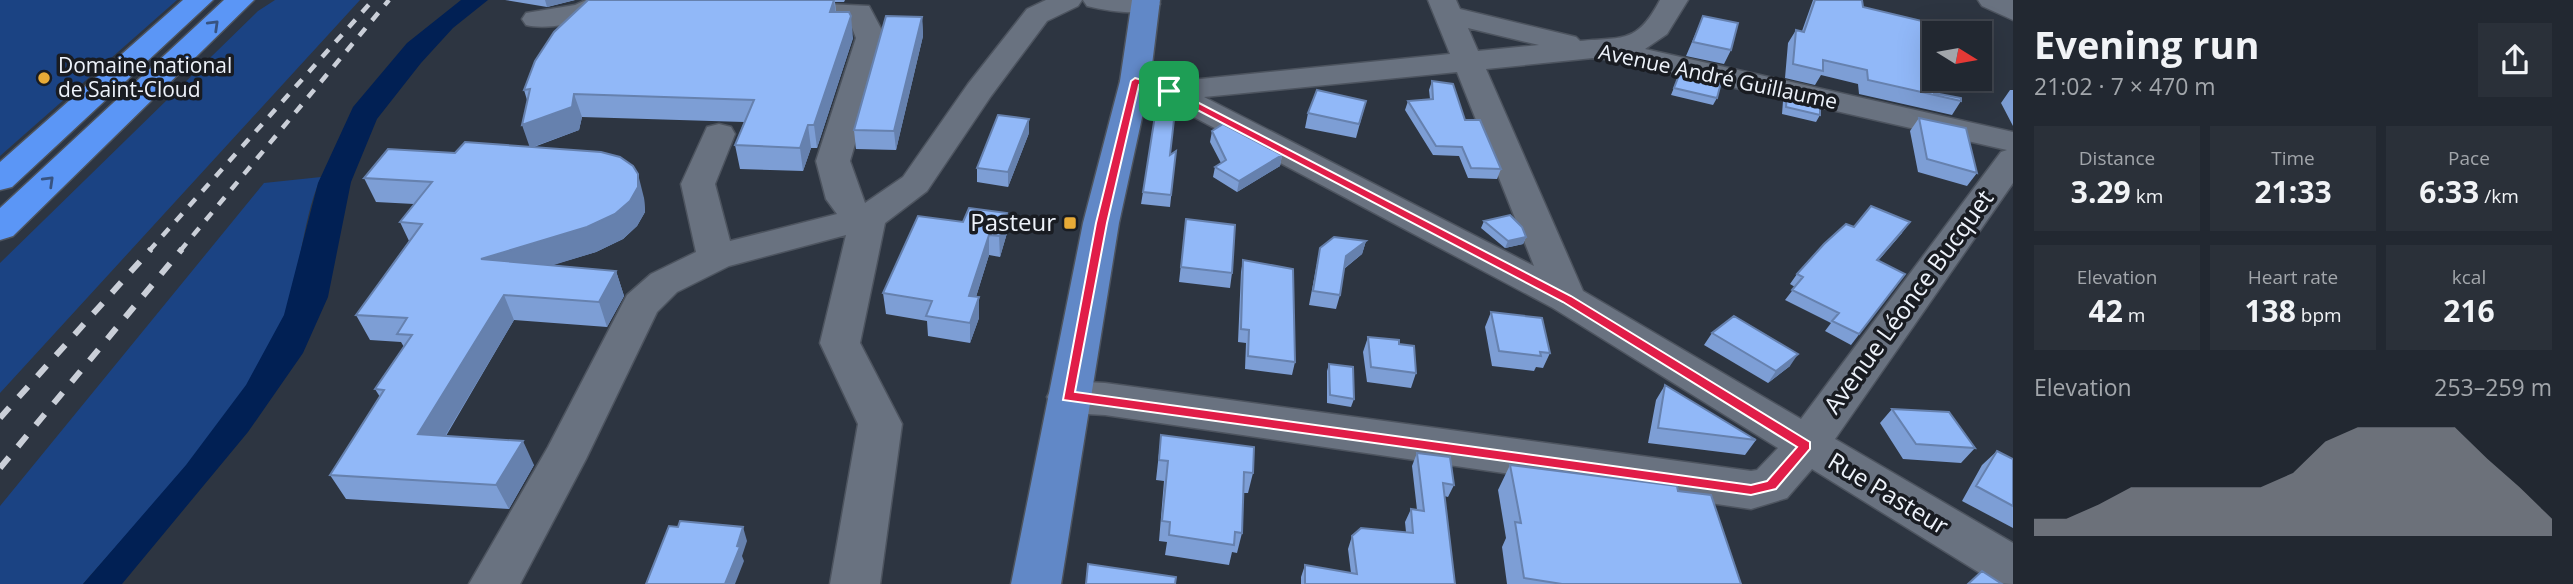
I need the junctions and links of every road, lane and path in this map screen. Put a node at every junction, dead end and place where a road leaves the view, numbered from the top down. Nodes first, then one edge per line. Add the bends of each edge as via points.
1 (199, 0) edge
2 (240, 0) edge
3 (609, 0) edge
4 (1068, 0) edge
5 (1097, 0) edge
6 (1674, 0) edge
7 (1992, 0) edge
8 (1146, 2) edge
9 (1445, 8) edge
10 (758, 9) edge
11 (2013, 12) edge
12 (536, 19) dead end
13 (1603, 50) junction
14 (1470, 63) junction
15 (1152, 86) junction
16 (719, 134) dead end
17 (2013, 142) edge
18 (2013, 159) edge
19 (0, 180) edge
20 (864, 219) junction
21 (0, 228) edge
22 (716, 257) junction
23 (1567, 299) junction
24 (1068, 397) junction
25 (1806, 446) junction
26 (2013, 568) edge
27 (494, 584) edge
28 (855, 584) edge
29 (1036, 584) edge

1 - 19 highway
21 -> 2 highway
3 - 12 street via 581,13
4 - 20 street via 1037,15 915,184
5 - 8 street
6 - 13 street via 1660,29 1645,40
7 - 11 street
8 - 15 main road
9 - 13 street
9 - 14 street
10 - 20 street via 859,12 871,38 834,161 844,199
13 - 14 street, Avenue André Guillaume
13 - 17 street, Avenue André Guillaume
14 - 15 street, Avenue André Guillaume
14 - 23 street
15 - 23 street, Rue Pasteur
15 - 24 main road via 1101,223
16 - 22 street via 698,184
18 - 25 street, Avenue Léonce Bucquet
20 - 22 street
20 - 28 street via 840,343 880,424
22 - 27 street via 664,283 641,305 564,459
23 - 25 street, Rue Pasteur
24 - 25 street, Avenue Léonce Bucquet via 1751,490 1771,485
24 - 29 main road
25 - 26 street, Rue Pasteur

